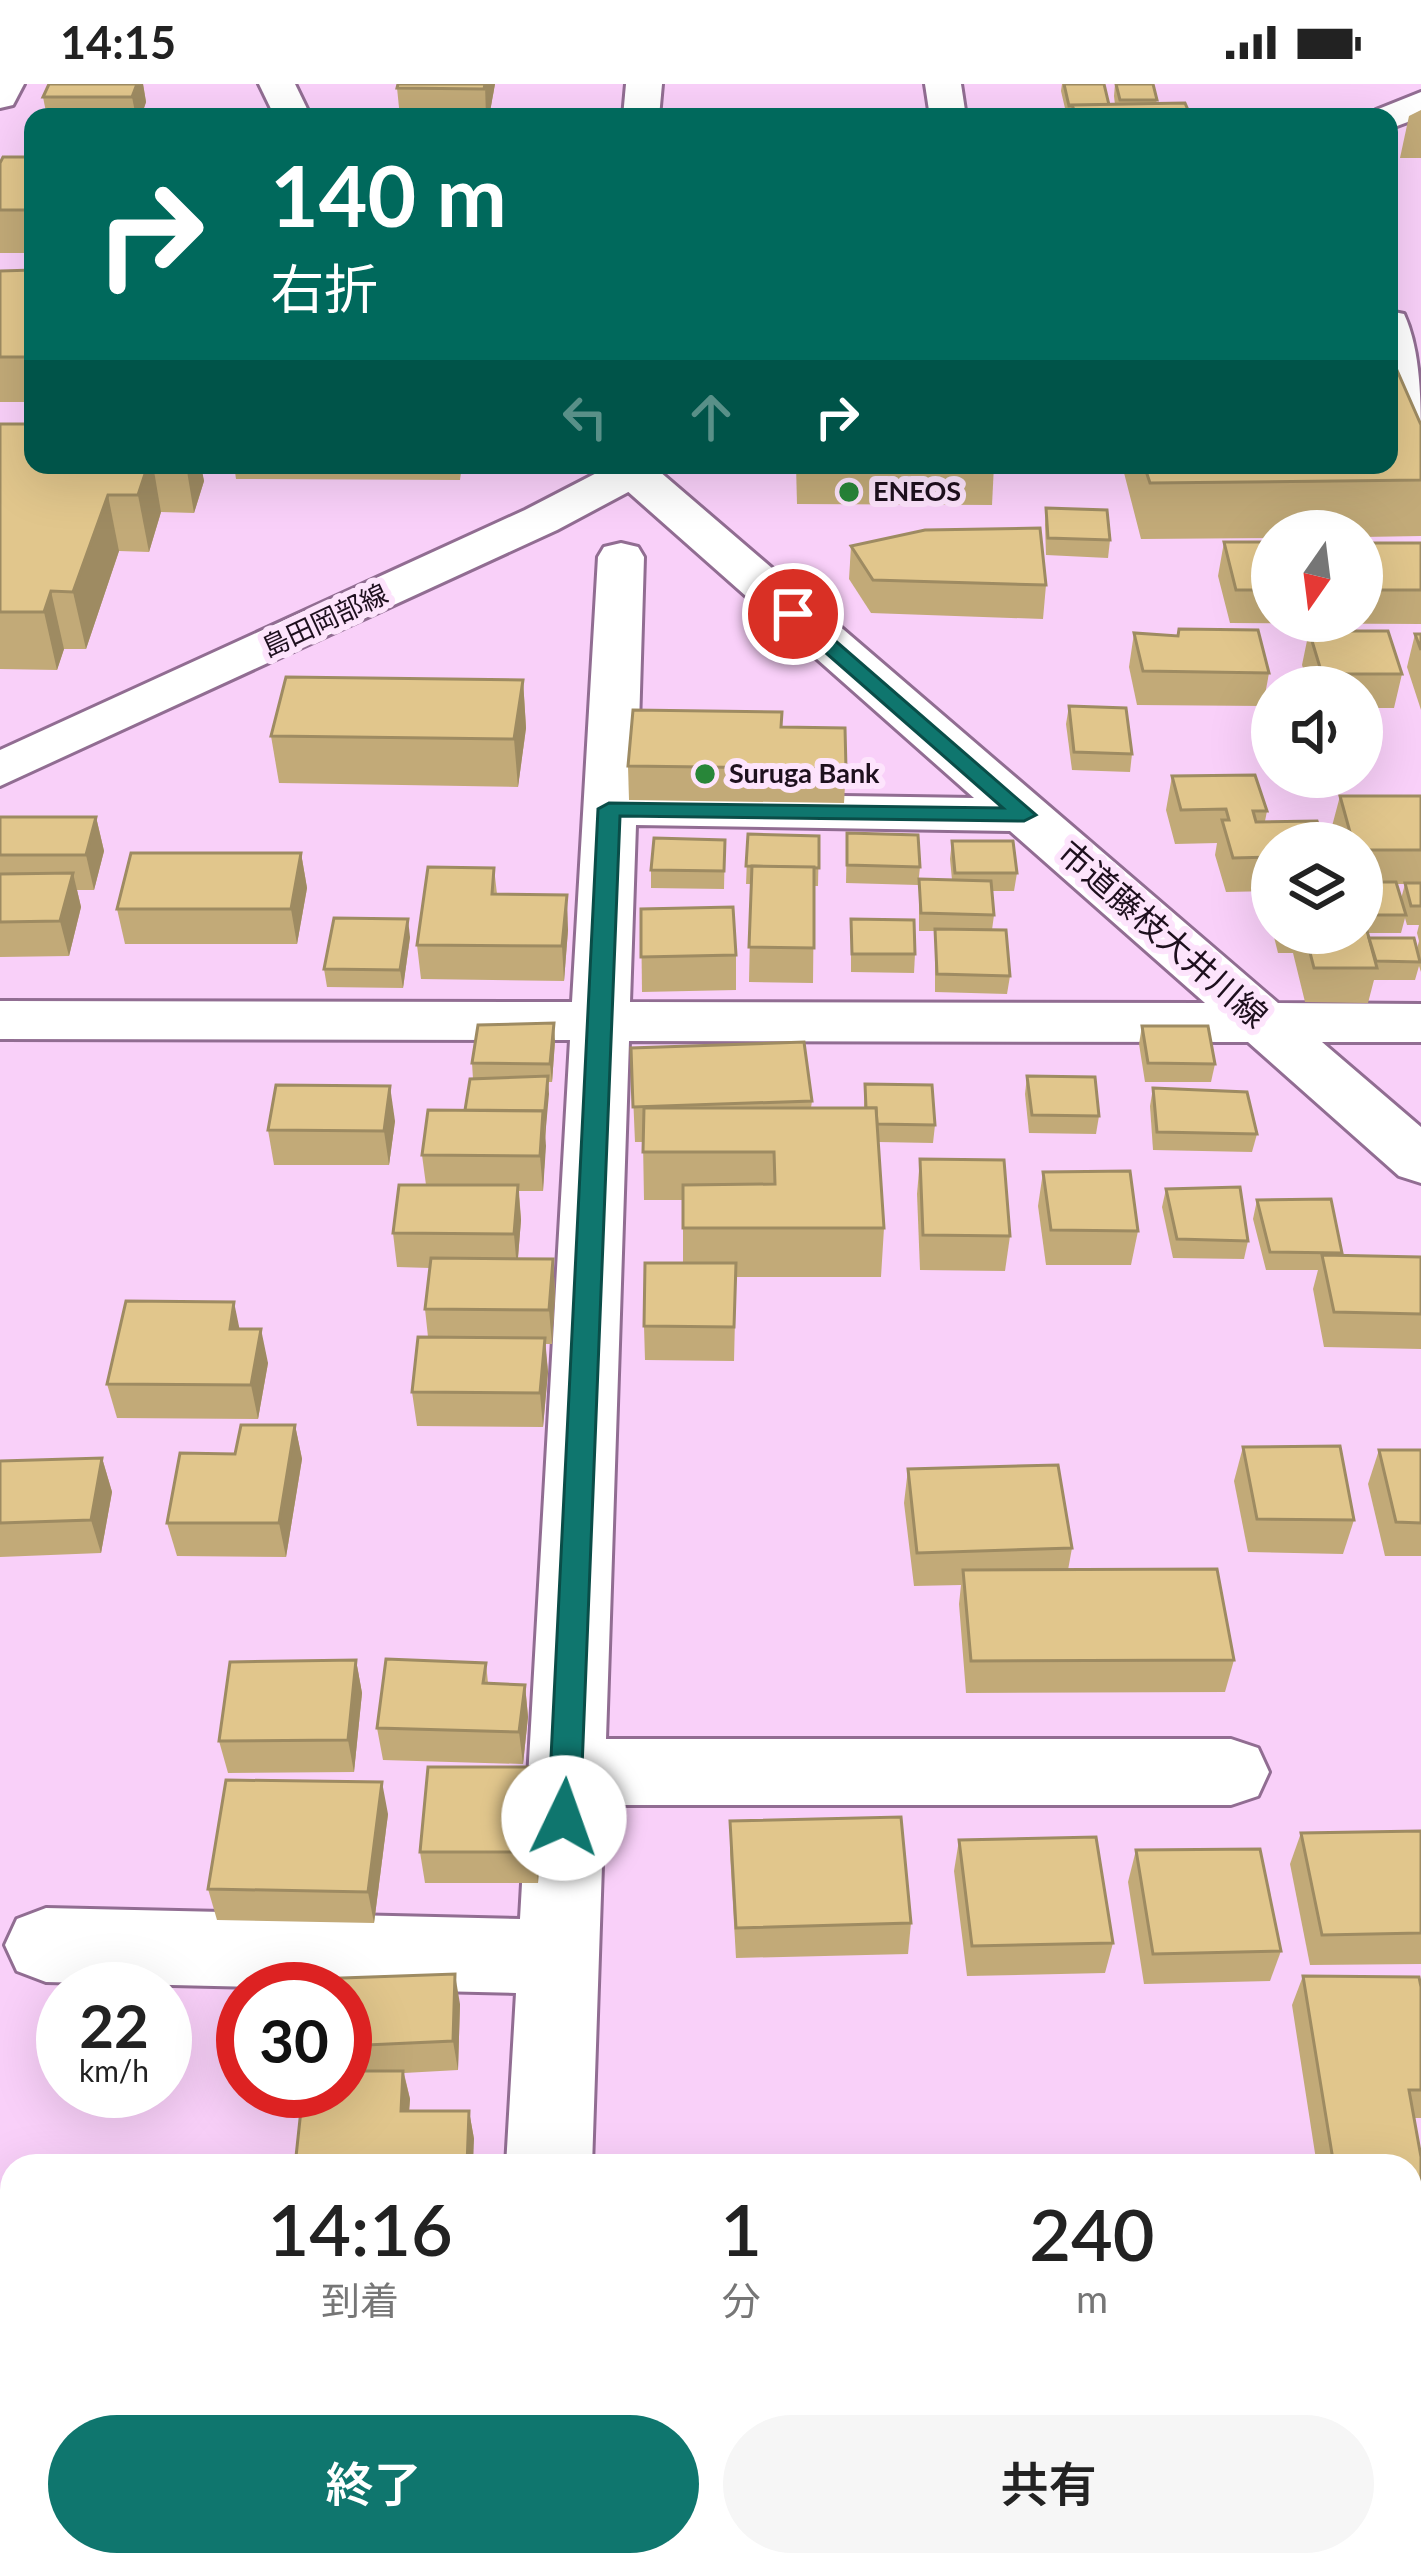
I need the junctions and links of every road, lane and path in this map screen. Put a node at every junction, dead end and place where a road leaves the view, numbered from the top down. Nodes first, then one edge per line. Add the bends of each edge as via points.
1 (6, 84) edge
2 (0, 97) edge
3 (1398, 353) edge
4 (1421, 430) edge
5 (623, 474) edge
6 (643, 474) edge
7 (621, 557) dead end
8 (0, 770) edge
9 (609, 809) junction
10 (1024, 815) junction
11 (0, 1020) edge
12 (600, 1022) junction
13 (1421, 1023) edge
14 (1268, 1025) junction
15 (1421, 1161) edge
16 (566, 1772) junction
17 (1232, 1772) dead end
18 (46, 1945) dead end
19 (558, 1957) junction
20 (550, 2154) edge

1 - 2 street
3 - 4 street
5 - 8 street, 島田岡部線 via 542,520
6 - 10 street, 市道藤枝大井川線
7 - 9 street
9 - 10 street
9 - 12 street
10 - 14 street, 市道藤枝大井川線
11 - 12 street
12 - 14 street
12 - 16 street
13 - 14 street
14 - 15 street, 市道藤枝大井川線
16 - 17 street
16 - 19 street
18 - 19 street
19 - 20 street

